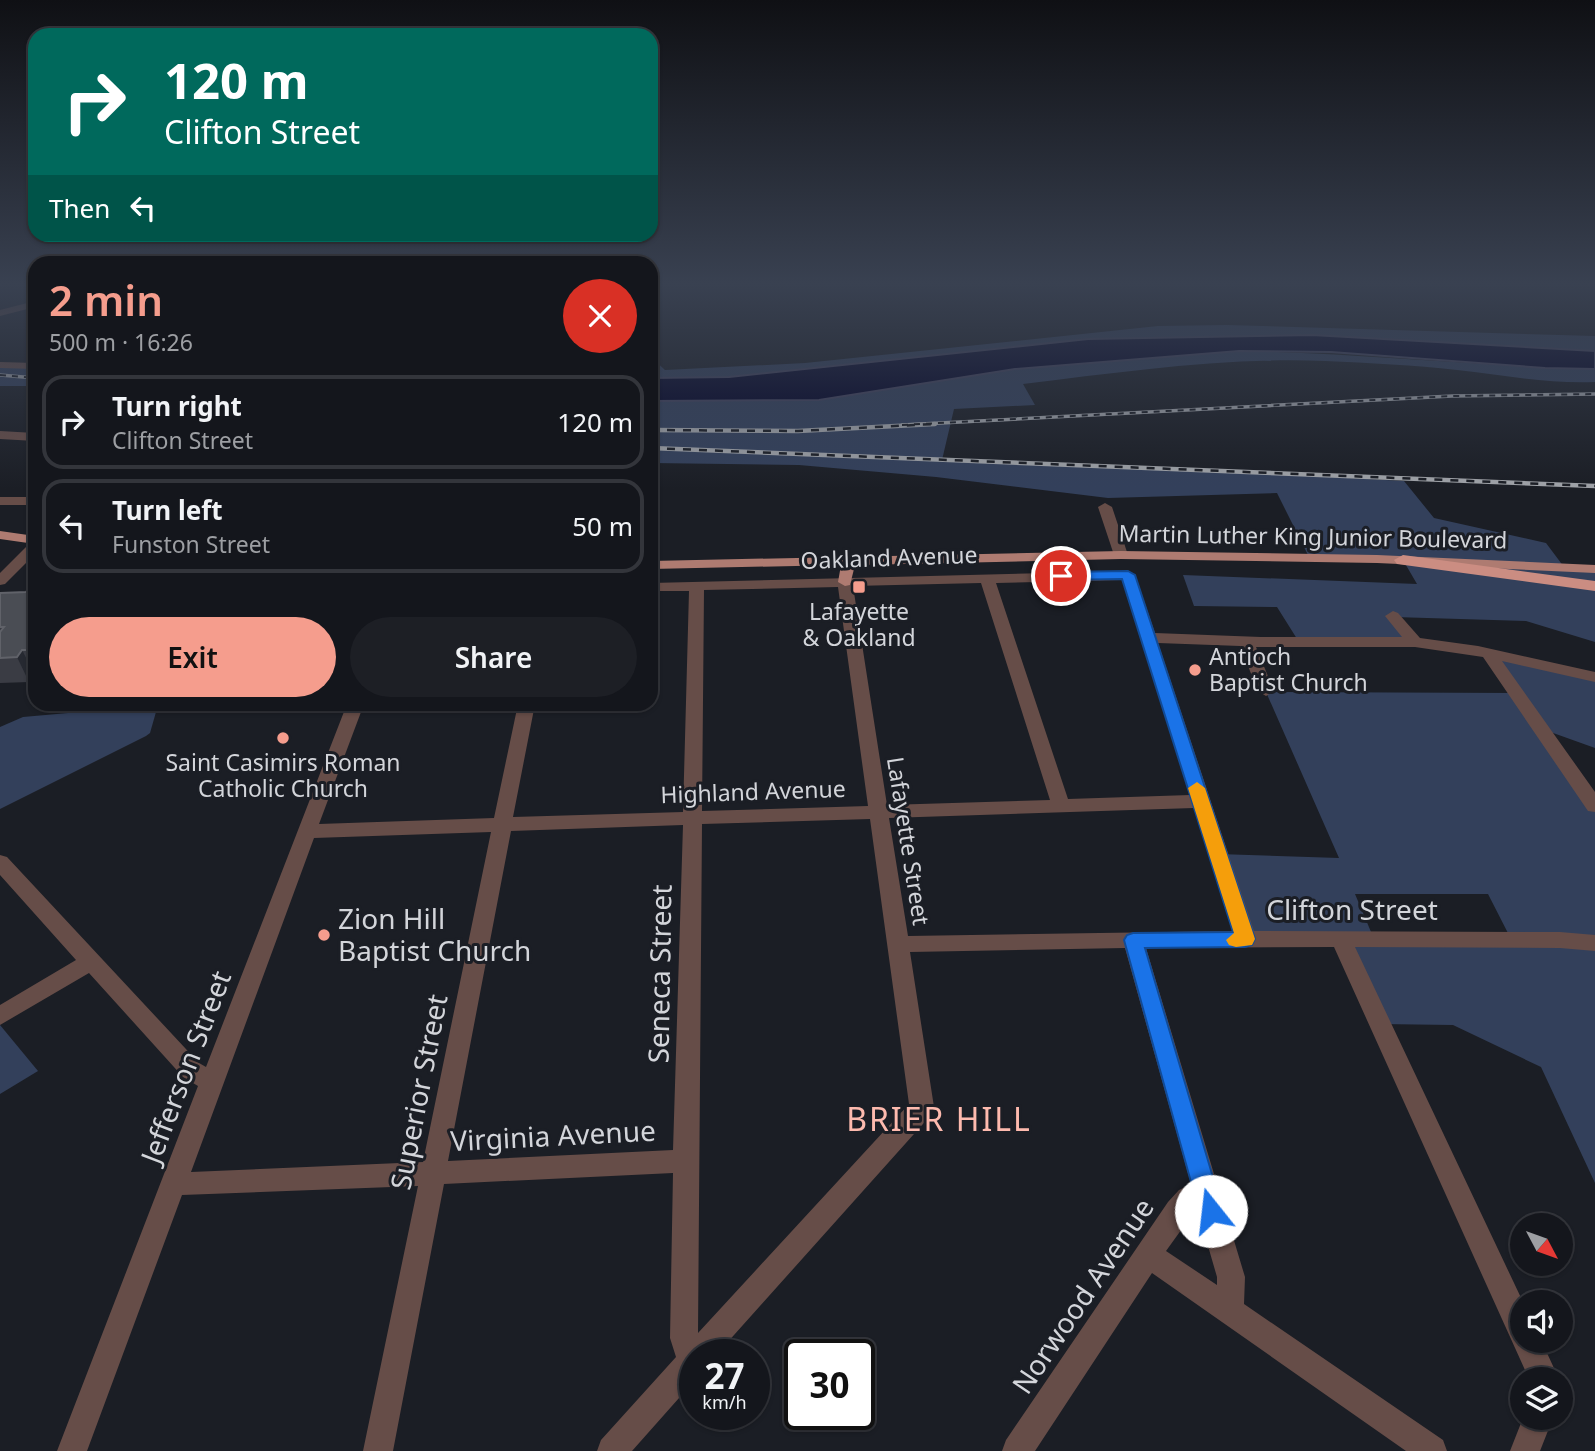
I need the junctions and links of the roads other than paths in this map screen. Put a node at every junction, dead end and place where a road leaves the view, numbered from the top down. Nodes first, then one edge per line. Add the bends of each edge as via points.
1 (0, 365) edge
2 (28, 366) edge
3 (0, 435) edge
4 (28, 437) edge
5 (0, 501) edge
6 (28, 501) edge
7 (1105, 508) dead end
8 (0, 535) edge
9 (28, 539) edge
10 (28, 553) edge
11 (1121, 555) junction
12 (861, 559) junction
13 (1403, 560) junction
14 (658, 565) edge
15 (1595, 569) edge
16 (987, 578) junction
17 (0, 581) edge
18 (845, 582) junction
19 (697, 586) junction
20 (1595, 586) edge
21 (658, 587) edge
22 (1393, 617) dead end
23 (1147, 638) junction
24 (1246, 641) junction
25 (1415, 642) junction
26 (1488, 653) junction
27 (1595, 677) edge
28 (1266, 691) dead end
29 (352, 711) edge
30 (525, 711) edge
31 (1201, 801) junction
32 (1594, 804) edge
33 (1061, 806) junction
34 (878, 812) junction
35 (693, 819) junction
36 (502, 825) junction
37 (307, 831) junction
38 (0, 862) edge
39 (1245, 939) junction
40 (1133, 940) junction
41 (1341, 940) junction
42 (1595, 943) edge
43 (899, 944) junction
44 (92, 961) junction
45 (0, 1016) edge
46 (210, 1081) junction
47 (685, 1161) junction
48 (433, 1174) junction
49 (174, 1183) junction
50 (1205, 1189) junction
51 (1148, 1254) junction
52 (1510, 1306) edge
53 (1230, 1309) junction
54 (685, 1339) edge
55 (712, 1339) edge
56 (679, 1376) edge
57 (1533, 1430) edge
58 (1428, 1450) edge
59 (72, 1451) edge
60 (378, 1451) edge
61 (612, 1451) edge
62 (1017, 1451) edge
63 (1525, 1451) edge

1 - 2 street
3 - 4 street
5 - 6 street
7 - 11 street
8 - 9 main road
10 - 17 street
11 - 12 main road, Martin Luther King Junior Boulevard
11 - 13 main road, Martin Luther King Junior Boulevard
12 - 14 main road, Martin Luther King Junior Boulevard
12 - 18 main road via 847,567
13 - 15 main road, Martin Luther King Junior Boulevard
13 - 20 highway
16 - 18 street, Oakland Avenue
16 - 23 street, Oakland Avenue via 1128,575
16 - 33 street
18 - 19 street, Oakland Avenue
18 - 34 street, Lafayette Street
19 - 21 street, Oakland Avenue
19 - 35 street, Seneca Street
22 - 25 street
23 - 24 street
23 - 31 street
24 - 25 street
24 - 28 street
25 - 26 street
26 - 27 street
26 - 32 street
29 - 37 street, Jefferson Street
30 - 36 street, Superior Street
31 - 33 street, Highland Avenue
31 - 39 street
33 - 34 street, Highland Avenue
34 - 35 street, Highland Avenue
34 - 43 street, Lafayette Street
35 - 36 street, Highland Avenue
35 - 47 street, Seneca Street
36 - 37 street, Highland Avenue
36 - 48 street, Superior Street
37 - 46 street, Jefferson Street
38 - 44 street
39 - 40 street, Clifton Street
39 - 41 street, Clifton Street
40 - 43 street, Clifton Street
40 - 50 street
41 - 42 street, Clifton Street
41 - 52 street
43 - 55 street, Lafayette Street via 922,1107
44 - 45 street
44 - 46 street via 191,1070
46 - 49 street, Jefferson Street
47 - 48 street, Virginia Avenue
47 - 54 street, Seneca Street
48 - 49 street, Virginia Avenue
48 - 60 street, Superior Street
49 - 59 street, Jefferson Street
50 - 51 street, Norwood Avenue via 1177,1211
50 - 53 street via 1231,1277
51 - 53 street
51 - 62 street, Norwood Avenue
53 - 58 street
56 - 61 street
57 - 63 street

